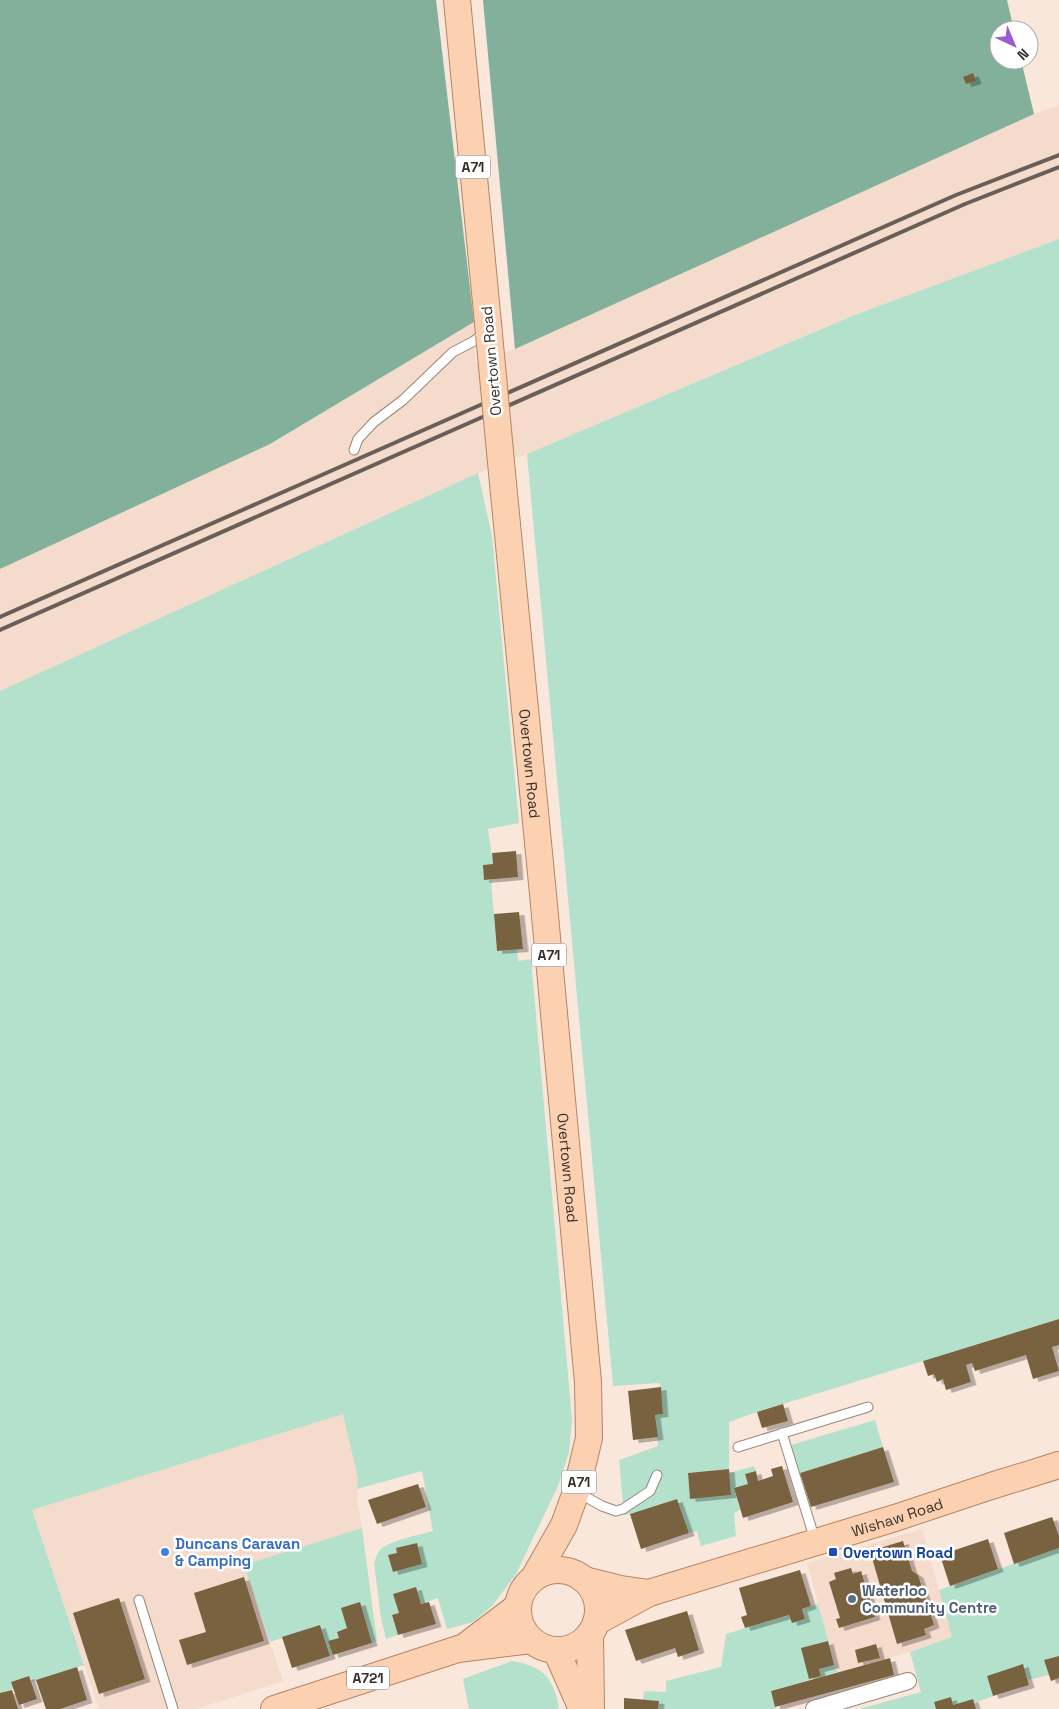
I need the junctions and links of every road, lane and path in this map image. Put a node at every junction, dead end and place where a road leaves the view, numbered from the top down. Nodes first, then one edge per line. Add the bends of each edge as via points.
1 (457, 0) edge
2 (489, 332) junction
3 (354, 450) dead end
4 (868, 1407) dead end
5 (782, 1433) junction
6 (738, 1447) dead end
7 (1059, 1465) edge
8 (657, 1476) dead end
9 (576, 1492) junction
10 (564, 1525) junction
11 (816, 1543) junction
12 (535, 1576) junction
13 (581, 1577) junction
14 (649, 1593) junction
15 (139, 1600) dead end
16 (517, 1607) junction
17 (593, 1628) junction
18 (531, 1640) junction
19 (462, 1648) junction
20 (556, 1650) junction
21 (908, 1681) dead end
22 (173, 1709) edge
23 (274, 1709) edge
24 (582, 1709) edge
25 (590, 1709) edge
26 (814, 1709) edge

1 - 2 main road, Overtown Road / A71
2 - 3 lane via 453,352 403,400 374,422 358,439
2 - 9 main road, Overtown Road / A71, bridge via 588,1382 589,1438
4 - 5 lane
5 - 6 lane
5 - 11 lane
7 - 11 main road, Wishaw Road
8 - 9 lane via 650,1491 616,1510
9 - 10 main road, Overtown Road / A71
10 - 12 main road, Overtown Road / A71
10 - 13 main road
11 - 14 main road, Wishaw Road
12 - 13 main road via 556,1569
12 - 16 main road via 526,1584
13 - 14 main road, Wishaw Road via 621,1589
13 - 17 main road via 596,1597 598,1609
14 - 17 main road, Wishaw Road
15 - 22 lane
16 - 18 main road via 518,1619
16 - 19 main road, A721
17 - 20 main road via 581,1643
17 - 25 main road
18 - 19 main road, A721
18 - 20 main road
19 - 23 main road, A721
20 - 24 main road
21 - 26 street

